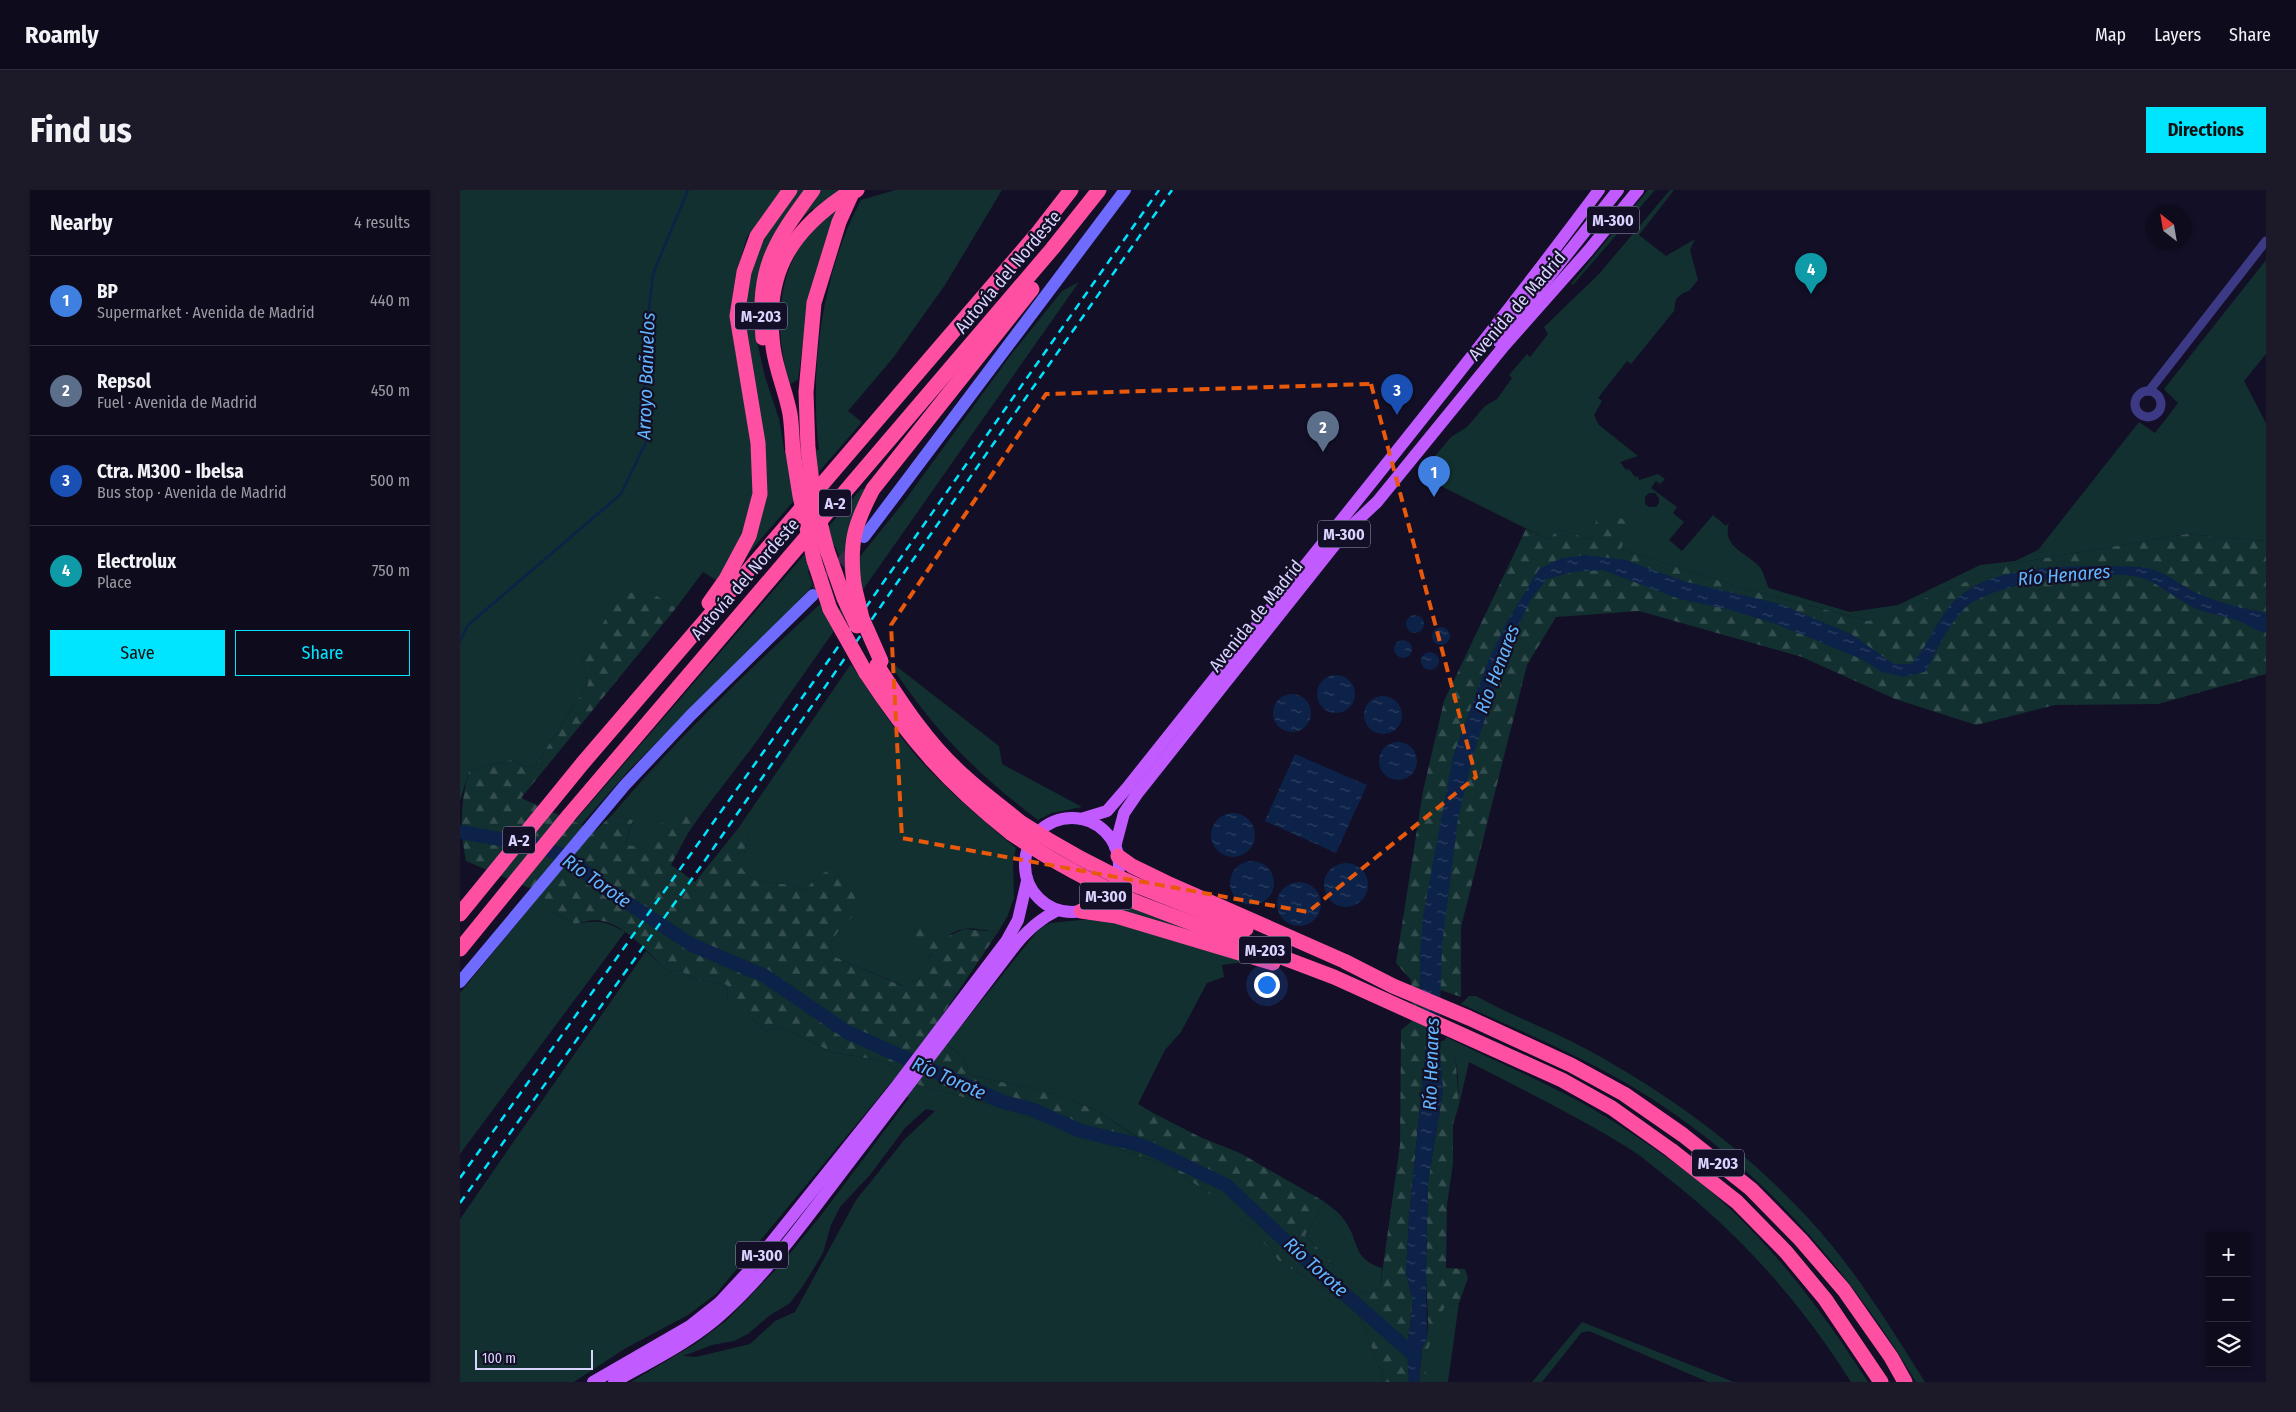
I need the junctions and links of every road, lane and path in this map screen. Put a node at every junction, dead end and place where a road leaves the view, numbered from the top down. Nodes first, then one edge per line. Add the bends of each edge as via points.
1 (790, 190) edge
2 (813, 190) edge
3 (855, 190) edge
4 (1071, 190) edge
5 (1100, 190) edge
6 (1125, 190) edge
7 (1599, 190) edge
8 (1604, 190) edge
9 (1618, 190) edge
10 (1638, 190) edge
11 (2266, 241) edge
12 (1556, 248) junction
13 (1588, 251) junction
14 (1531, 329) dead end
15 (2148, 391) dead end
16 (792, 452) junction
17 (1346, 532) junction
18 (864, 536) tunnel mouth
19 (813, 595) tunnel mouth
20 (875, 666) junction
21 (582, 764) junction
22 (1082, 819) junction
23 (1015, 828) junction
24 (1116, 851) junction
25 (1027, 881) junction
26 (1058, 910) junction
27 (1082, 911) junction
28 (460, 914) edge
29 (460, 949) edge
30 (460, 982) edge
31 (1388, 984) junction
32 (1373, 996) junction
33 (959, 1013) junction
34 (899, 1091) junction
35 (593, 1382) edge
36 (614, 1382) edge
37 (1881, 1382) edge
38 (1905, 1382) edge

1 - 21 highway, A-2 via 757,236 744,272 737,316 758,443 760,494 749,536 711,600 620,707
2 - 16 highway, M-203 via 786,226 772,252 763,280 760,308 764,349
3 - 16 highway, bridge via 825,209 805,227 783,261 774,286 771,307 773,348 790,414
3 - 20 highway, bridge via 839,222 814,303 806,392 808,449 814,499 827,550 844,598
4 - 21 highway, Autovía del Nordeste / A-2 via 1030,243
5 - 20 highway, A-2, bridge via 1085,222 873,489 858,518 851,558 854,585
5 - 29 highway, Autovía del Nordeste / A-2 via 510,885
6 - 18 street
7 - 12 main road, Avenida de Madrid / M-300
8 - 12 main road
9 - 17 main road
10 - 13 main road, Avenida de Madrid / M-300
11 - 15 street
12 - 22 main road, Avenida de Madrid / M-300 via 1127,788 1107,811
13 - 14 main road
13 - 17 main road, Avenida de Madrid / M-300 via 1504,346 1377,502
16 - 20 highway, M-203, bridge via 814,560 830,609
17 - 24 main road, Avenida de Madrid / M-300 via 1124,812
19 - 30 street via 691,715 590,824
20 - 23 highway, M-203 via 931,741 998,805
20 - 23 highway, M-203 via 891,712 918,747 953,784
21 - 28 highway, Autovía del Nordeste / A-2
22 - 24 main road via 1104,831
22 - 25 main road, M-300 via 1052,822 1034,837 1024,866
23 - 31 highway, M-203, bridge via 1138,886
23 - 32 highway, M-203, bridge via 1048,859 1090,882 1334,977
24 - 27 main road, M-300 via 1117,879 1108,896
24 - 31 highway, M-203 via 1132,866
25 - 26 main road, M-300 via 1036,896
25 - 33 main road, M-300 via 1018,920
26 - 27 main road, M-300
26 - 33 main road, M-300 via 1029,928
27 - 32 highway via 1116,916
31 - 38 highway, M-203 via 1571,1065 1624,1094 1682,1135 1751,1189 1801,1240 1844,1290
32 - 37 highway, M-203 via 1562,1080 1612,1108 1672,1150 1737,1202 1786,1252 1825,1299
33 - 34 main road, M-300
34 - 35 main road, M-300 via 719,1303 690,1326
34 - 36 main road, M-300 via 788,1241 725,1312 698,1333

